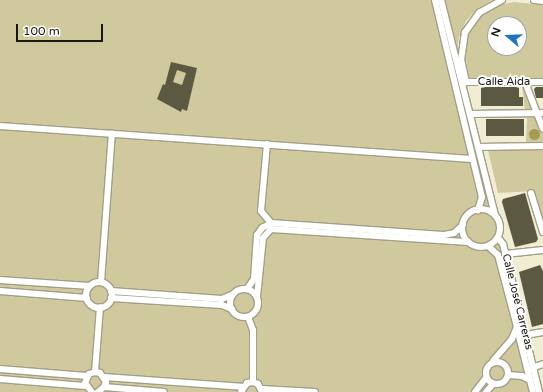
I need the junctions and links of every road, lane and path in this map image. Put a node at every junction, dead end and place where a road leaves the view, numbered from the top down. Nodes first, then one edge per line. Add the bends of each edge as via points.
1 (436, 0) edge
2 (441, 0) edge
3 (502, 0) edge
4 (534, 0) edge
5 (543, 1) edge
6 (525, 82) junction
7 (543, 82) edge
8 (540, 113) edge
9 (470, 114) junction
10 (0, 126) edge
11 (543, 129) edge
12 (112, 133) junction
13 (267, 144) junction
14 (543, 146) edge
15 (478, 147) junction
16 (472, 159) junction
17 (531, 193) dead end
18 (478, 210) junction
19 (495, 215) junction
20 (271, 223) junction
21 (463, 225) junction
22 (543, 232) edge
23 (498, 238) junction
24 (469, 242) junction
25 (488, 246) junction
26 (543, 250) edge
27 (505, 254) junction
28 (0, 280) edge
29 (100, 282) junction
30 (90, 286) junction
31 (246, 289) junction
32 (0, 291) edge
33 (111, 291) junction
34 (233, 294) junction
35 (257, 297) junction
36 (87, 298) junction
37 (111, 298) junction
38 (100, 308) junction
39 (232, 310) junction
40 (248, 317) junction
41 (517, 328) junction
42 (543, 332) edge
43 (526, 335) junction
44 (493, 361) junction
45 (543, 364) edge
46 (534, 367) junction
47 (0, 369) edge
48 (527, 369) junction
49 (95, 372) junction
50 (508, 375) junction
51 (87, 376) junction
52 (104, 377) junction
53 (486, 378) junction
54 (0, 379) edge
55 (530, 380) junction
56 (252, 382) junction
57 (493, 384) junction
58 (85, 386) junction
59 (104, 387) junction
60 (242, 390) edge
61 (262, 391) edge
62 (92, 392) edge
63 (98, 392) edge
64 (164, 392) edge
65 (315, 392) edge
66 (475, 392) edge
67 (486, 392) edge
68 (535, 392) edge

1 - 16 street
2 - 9 street
3 - 6 street, Calle Aida via 479,13 465,32 461,59 466,82
4 - 5 street
6 - 7 street, Calle Aida
6 - 8 street
8 - 9 street
8 - 11 street
9 - 15 street
10 - 12 street
12 - 13 street
12 - 29 street
13 - 16 street
13 - 20 street via 262,211
14 - 15 street
15 - 19 street
16 - 18 street via 482,197
17 - 22 street
18 - 19 street via 489,211
18 - 21 street via 470,213
19 - 23 street via 500,227
20 - 21 street via 444,235 454,233
20 - 31 street via 262,228 257,235 254,279
21 - 24 street via 463,232
23 - 25 street
23 - 27 street, Calle José Carreras
24 - 25 street via 475,246
24 - 35 street via 271,229 263,238
25 - 41 street via 498,255
26 - 27 street
27 - 43 street, Calle José Carreras
28 - 30 street
29 - 30 street
29 - 33 street
30 - 36 street
31 - 34 street via 240,289
31 - 35 street
32 - 36 street
33 - 34 street via 222,299
33 - 37 street
34 - 39 street via 230,305
35 - 40 street via 255,310
36 - 38 street via 90,304
37 - 38 street
37 - 39 street via 222,305
38 - 49 street
39 - 40 street via 237,316
40 - 56 street via 253,330
41 - 44 street via 512,339
41 - 48 street
42 - 43 street
43 - 46 street, Calle José Carreras
44 - 50 street via 504,365
44 - 53 street via 485,372
45 - 46 street
46 - 48 street
46 - 68 street, Calle José Carreras
47 - 51 street
48 - 55 street
49 - 51 street
49 - 52 street
50 - 55 street via 522,376
50 - 57 street via 500,384
51 - 58 street
52 - 59 street
52 - 60 street
53 - 57 street
53 - 66 street
54 - 58 street
55 - 68 street
56 - 60 street
56 - 61 street
57 - 67 street
58 - 62 street
59 - 63 street
59 - 64 street
61 - 65 street

